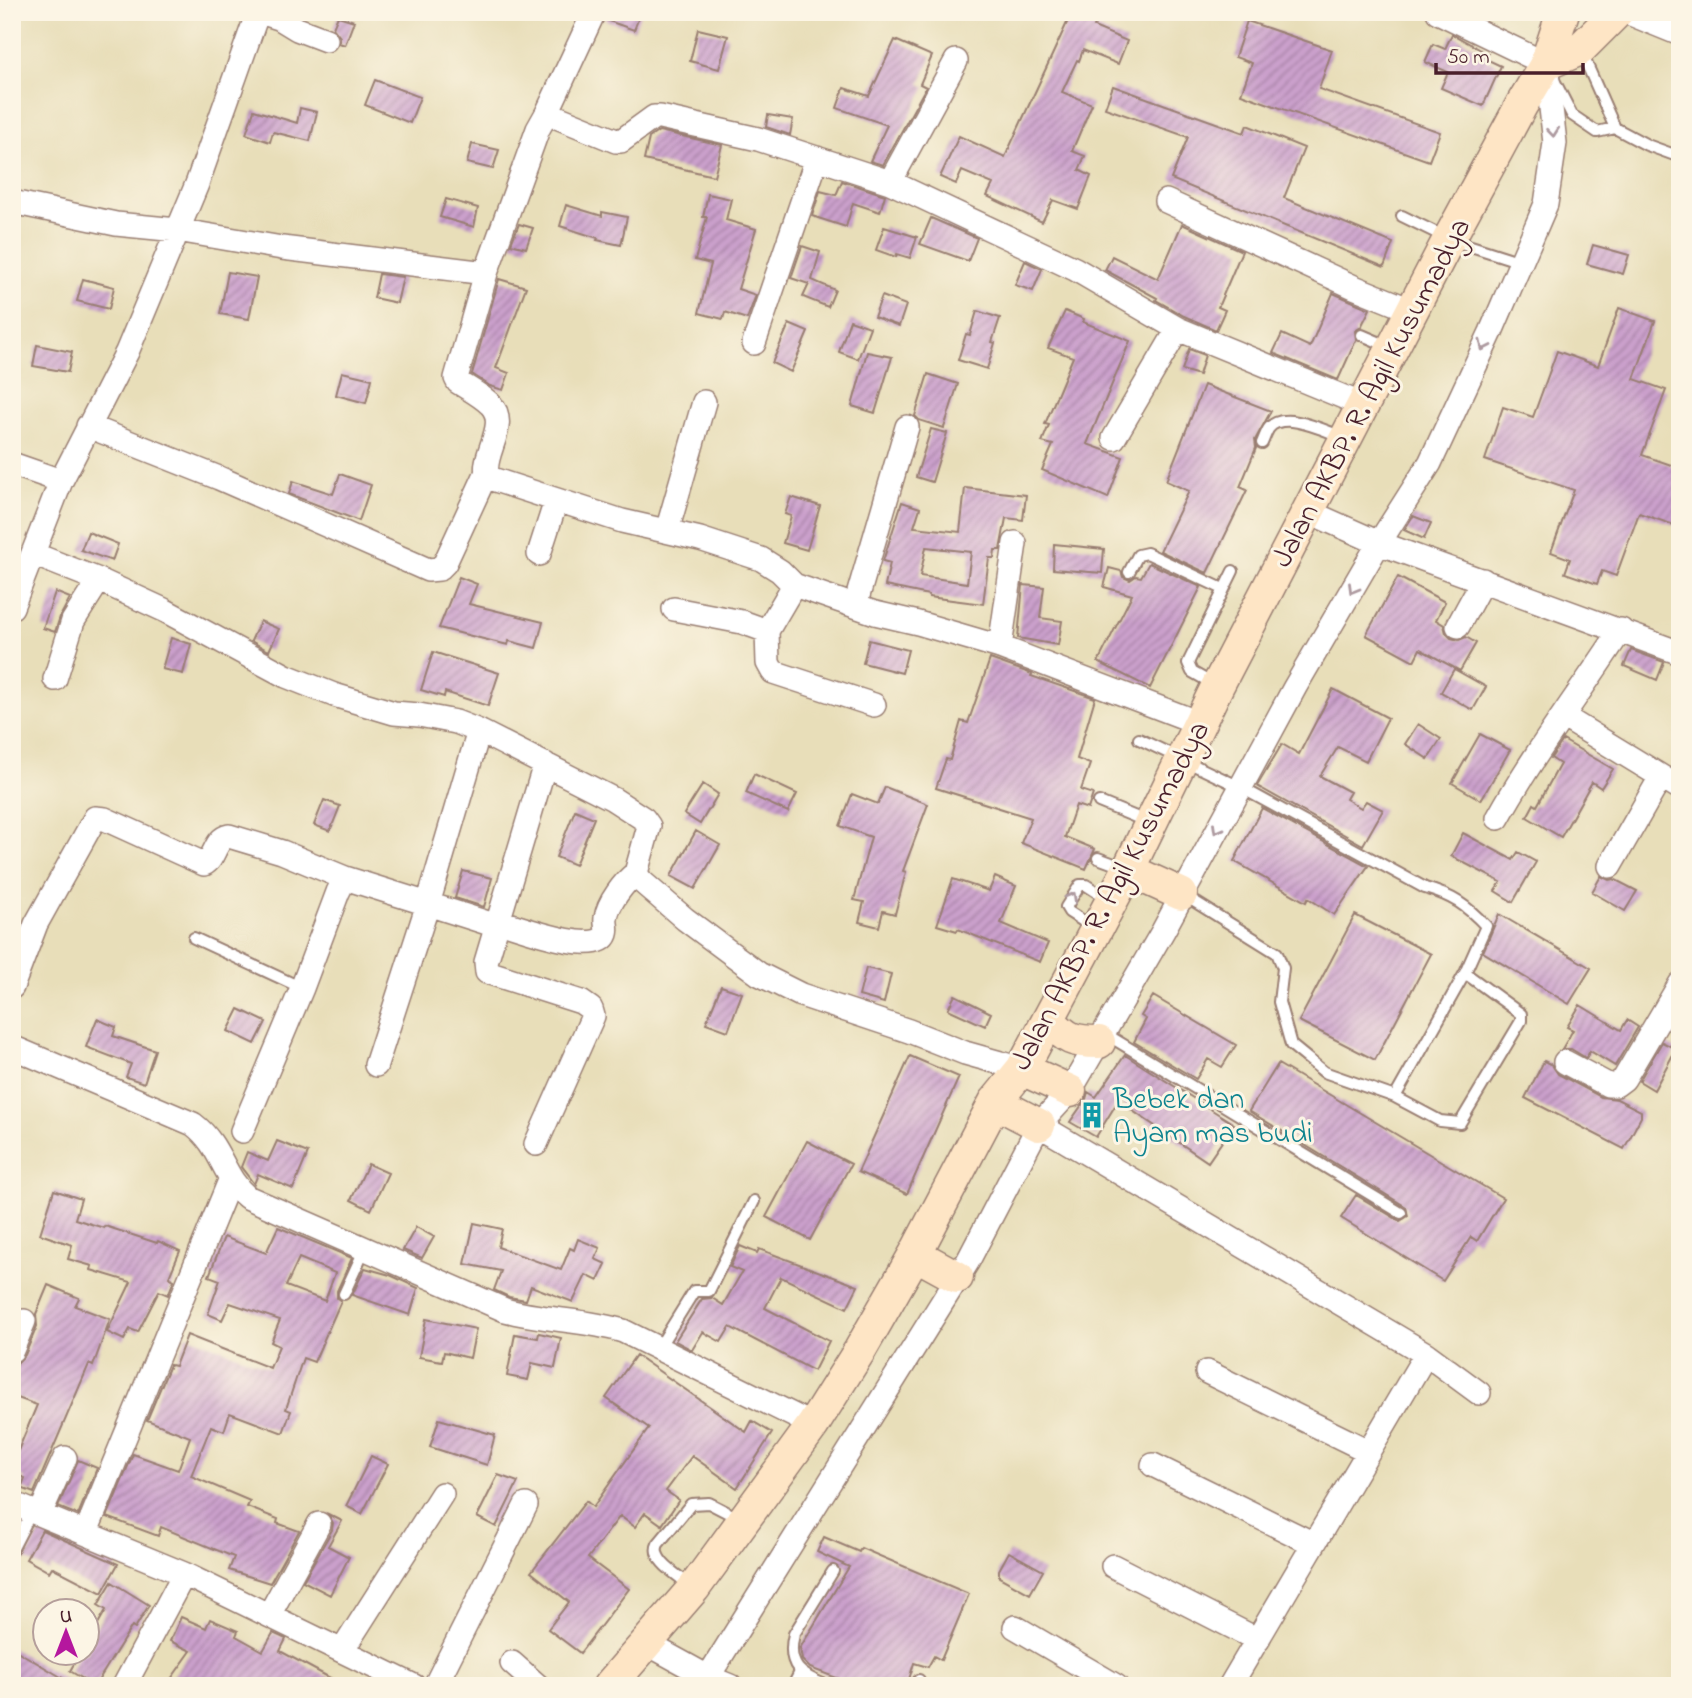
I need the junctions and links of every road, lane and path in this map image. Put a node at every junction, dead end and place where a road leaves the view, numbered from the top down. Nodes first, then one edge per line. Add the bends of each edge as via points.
1 (594, 12) edge
2 (1438, 12) edge
3 (1563, 12) edge
4 (1617, 12) edge
5 (1626, 12) edge
6 (266, 14) edge
7 (1680, 34) edge
8 (326, 40) dead end
9 (1580, 49) junction
10 (957, 61) dead end
11 (1546, 64) junction
12 (547, 113) junction
13 (1615, 128) junction
14 (1680, 157) edge
15 (817, 158) junction
16 (890, 182) junction
17 (1166, 201) dead end
18 (12, 202) edge
19 (1402, 216) dead end
20 (177, 230) junction
21 (1449, 239) junction
22 (1521, 262) junction
23 (486, 273) junction
24 (1413, 311) junction
25 (1178, 328) junction
26 (1362, 335) dead end
27 (754, 343) dead end
28 (1392, 348) junction
29 (704, 401) dead end
30 (1363, 405) junction
31 (88, 426) junction
32 (907, 427) dead end
33 (1114, 438) dead end
34 (1345, 438) junction
35 (1262, 443) dead end
36 (12, 464) edge
37 (486, 474) junction
38 (61, 481) junction
39 (556, 501) junction
40 (1307, 511) junction
41 (667, 531) junction
42 (1379, 542) junction
43 (1015, 543) dead end
44 (33, 554) junction
45 (539, 554) dead end
46 (1233, 570) dead end
47 (1129, 572) dead end
48 (99, 580) junction
49 (1483, 580) junction
50 (794, 585) junction
51 (1223, 589) junction
52 (15, 592) edge
53 (855, 606) junction
54 (674, 609) dead end
55 (1458, 626) dead end
56 (1621, 629) junction
57 (767, 632) junction
58 (1000, 648) junction
59 (1680, 653) edge
60 (55, 679) dead end
61 (1217, 687) junction
62 (874, 705) dead end
63 (1564, 717) junction
64 (1199, 723) junction
65 (479, 731) junction
66 (1139, 739) dead end
67 (1184, 758) junction
68 (545, 764) junction
69 (1670, 783) edge
70 (1240, 787) junction
71 (1099, 802) dead end
72 (1498, 818) dead end
73 (1152, 823) junction
74 (1098, 858) dead end
75 (1610, 866) dead end
76 (1128, 870) junction
77 (636, 873) junction
78 (345, 878) junction
79 (1181, 894) junction
80 (428, 904) junction
81 (498, 923) junction
82 (194, 938) dead end
83 (1465, 973) junction
84 (12, 987) edge
85 (302, 988) junction
86 (1677, 995) edge
87 (1048, 1020) junction
88 (1102, 1038) junction
89 (12, 1047) edge
90 (1565, 1062) dead end
91 (376, 1065) dead end
92 (1022, 1069) junction
93 (1070, 1091) junction
94 (1395, 1097) junction
95 (995, 1102) junction
96 (1039, 1125) junction
97 (243, 1130) dead end
98 (536, 1144) dead end
99 (237, 1187) junction
100 (754, 1201) dead end
101 (1401, 1213) dead end
102 (365, 1248) junction
103 (915, 1254) junction
104 (957, 1277) junction
105 (344, 1294) dead end
106 (24, 1321) dead end
107 (658, 1349) junction
108 (12, 1350) edge
109 (1426, 1354) junction
110 (1207, 1372) dead end
111 (1479, 1393) dead end
112 (813, 1425) junction
113 (1368, 1451) junction
114 (65, 1458) dead end
115 (1153, 1465) dead end
116 (442, 1494) dead end
117 (526, 1505) dead end
118 (28, 1509) edge
119 (744, 1521) junction
120 (319, 1524) dead end
121 (86, 1532) junction
122 (1314, 1544) junction
123 (12, 1550) edge
124 (1113, 1566) dead end
125 (833, 1571) dead end
126 (184, 1573) junction
127 (694, 1588) junction
128 (274, 1606) junction
129 (1015, 1627) dead end
130 (1258, 1640) junction
131 (648, 1644) junction
132 (345, 1646) junction
133 (512, 1663) dead end
134 (800, 1672) junction
135 (703, 1681) edge
136 (124, 1686) edge
137 (414, 1686) edge
138 (435, 1686) edge
139 (538, 1686) edge
140 (609, 1686) edge
141 (730, 1686) edge
142 (793, 1686) edge
143 (828, 1686) edge
144 (1116, 1686) edge
145 (1230, 1686) edge

1 - 12 street
2 - 11 street
3 - 11 main road, Jalan AKBP. R. Agil Kusumadya
4 - 9 main road
5 - 7 street
6 - 8 street
6 - 20 street
9 - 11 main road
9 - 13 lane
10 - 16 street
11 - 13 lane via 1572,115 1597,132
11 - 21 main road, Jalan AKBP. R. Agil Kusumadya
11 -> 22 street via 1554,155 1546,204
12 - 15 street via 616,141 660,117
12 - 23 street
13 - 14 lane
15 - 16 street
15 - 27 street
16 - 25 street via 1075,269
17 - 24 street
18 - 20 street via 116,224
19 - 21 lane
20 - 23 street
20 - 31 street via 127,352
21 - 22 lane
21 - 24 main road, Jalan AKBP. R. Agil Kusumadya
22 -> 42 street via 1430,463
23 - 37 street via 456,373 458,382 492,405 496,414
24 - 28 main road, Jalan AKBP. R. Agil Kusumadya
25 - 30 street
25 - 33 street
26 - 28 lane
28 - 30 main road, Jalan AKBP. R. Agil Kusumadya
29 - 41 street
30 - 34 main road, Jalan AKBP. R. Agil Kusumadya
31 - 37 street via 428,570 445,563
31 - 38 street
32 - 53 street
34 - 35 lane via 1286,420 1269,428
34 - 40 main road, Jalan AKBP. R. Agil Kusumadya
36 - 38 street
37 - 39 street
38 - 44 street
39 - 41 street
39 - 45 street
40 - 42 street
40 - 61 main road, Jalan AKBP. R. Agil Kusumadya
41 - 50 street via 761,559
42 - 49 street
42 -> 70 street
43 - 58 street
44 - 48 street
44 - 52 street
46 - 51 lane
47 - 51 lane via 1138,555 1147,553
48 - 60 street via 73,621
48 - 65 street via 325,692 375,709 456,722
49 - 55 street
49 - 56 street
50 - 53 street
50 - 57 street
51 - 61 lane via 1188,663 1192,671
53 - 58 street
54 - 57 street via 742,622
56 - 59 street
56 - 63 street
57 - 62 street via 772,672
58 - 64 street
61 - 64 main road, Jalan AKBP. R. Agil Kusumadya
63 - 69 street
63 - 72 street via 1526,768
64 - 67 main road, Jalan AKBP. R. Agil Kusumadya
65 - 68 street
65 - 80 street
66 - 67 lane
67 - 70 lane
67 - 73 main road, Jalan AKBP. R. Agil Kusumadya
68 - 77 street via 647,822 649,831
68 - 81 street
69 - 75 street
70 -> 79 street
70 - 83 lane via 1425,888 1465,904 1486,926
71 - 73 lane
73 - 76 main road, Jalan AKBP. R. Agil Kusumadya
74 - 76 lane
76 - 79 main road
76 - 87 main road, Jalan AKBP. R. Agil Kusumadya
77 - 81 street via 611,906 605,938 600,942 556,938
77 - 92 street via 677,913 758,974 800,995
78 - 80 street
78 - 84 street via 229,836 204,864 95,818 36,924
78 - 85 street
79 - 88 street
79 - 94 lane via 1277,953 1283,968 1279,1002 1291,1045 1324,1072
80 - 81 street
80 - 91 street
81 - 98 street via 487,972 581,1002 593,1012
82 - 85 lane
83 - 94 lane
83 - 94 lane via 1521,1014 1521,1021 1460,1123 1440,1121
85 - 97 street
86 - 90 street via 1616,1085
87 - 88 main road via 1077,1042
87 - 92 main road, Jalan AKBP. R. Agil Kusumadya
88 - 93 street
88 - 101 lane
89 - 99 street via 193,1124 211,1140
92 - 93 main road
92 - 95 main road, Jalan AKBP. R. Agil Kusumadya
93 - 96 street
95 - 96 main road
95 - 103 main road, Jalan AKBP. R. Agil Kusumadya
96 - 104 street
96 - 109 street
99 - 102 street
99 - 121 street
100 - 107 lane via 709,1291 694,1291
102 - 105 lane
102 - 107 street via 505,1310 608,1327
103 - 104 main road
103 - 112 main road, Jalan AKBP. R. Agil Kusumadya
104 - 135 street
106 - 108 street
107 - 112 street
109 - 111 street
109 - 113 street
110 - 113 street
112 - 119 main road, Jalan AKBP. R. Agil Kusumadya
113 - 122 street
114 - 118 street
115 - 122 street
116 - 132 street
117 - 138 street
118 - 121 street
118 - 123 lane
119 - 127 main road, Jalan AKBP. R. Agil Kusumadya
119 - 127 lane via 709,1503 691,1504 658,1544 657,1557
120 - 128 street
121 - 126 street
122 - 130 street
124 - 130 street
125 - 134 lane via 794,1634 793,1660
126 - 128 street
126 - 136 street
127 - 131 main road, Jalan AKBP. R. Agil Kusumadya
128 - 132 street
129 - 144 street
130 - 145 street
131 - 135 street
131 - 140 main road, Jalan AKBP. R. Agil Kusumadya
132 - 137 street
133 - 139 street
134 - 142 lane
134 - 143 lane
135 - 141 street

